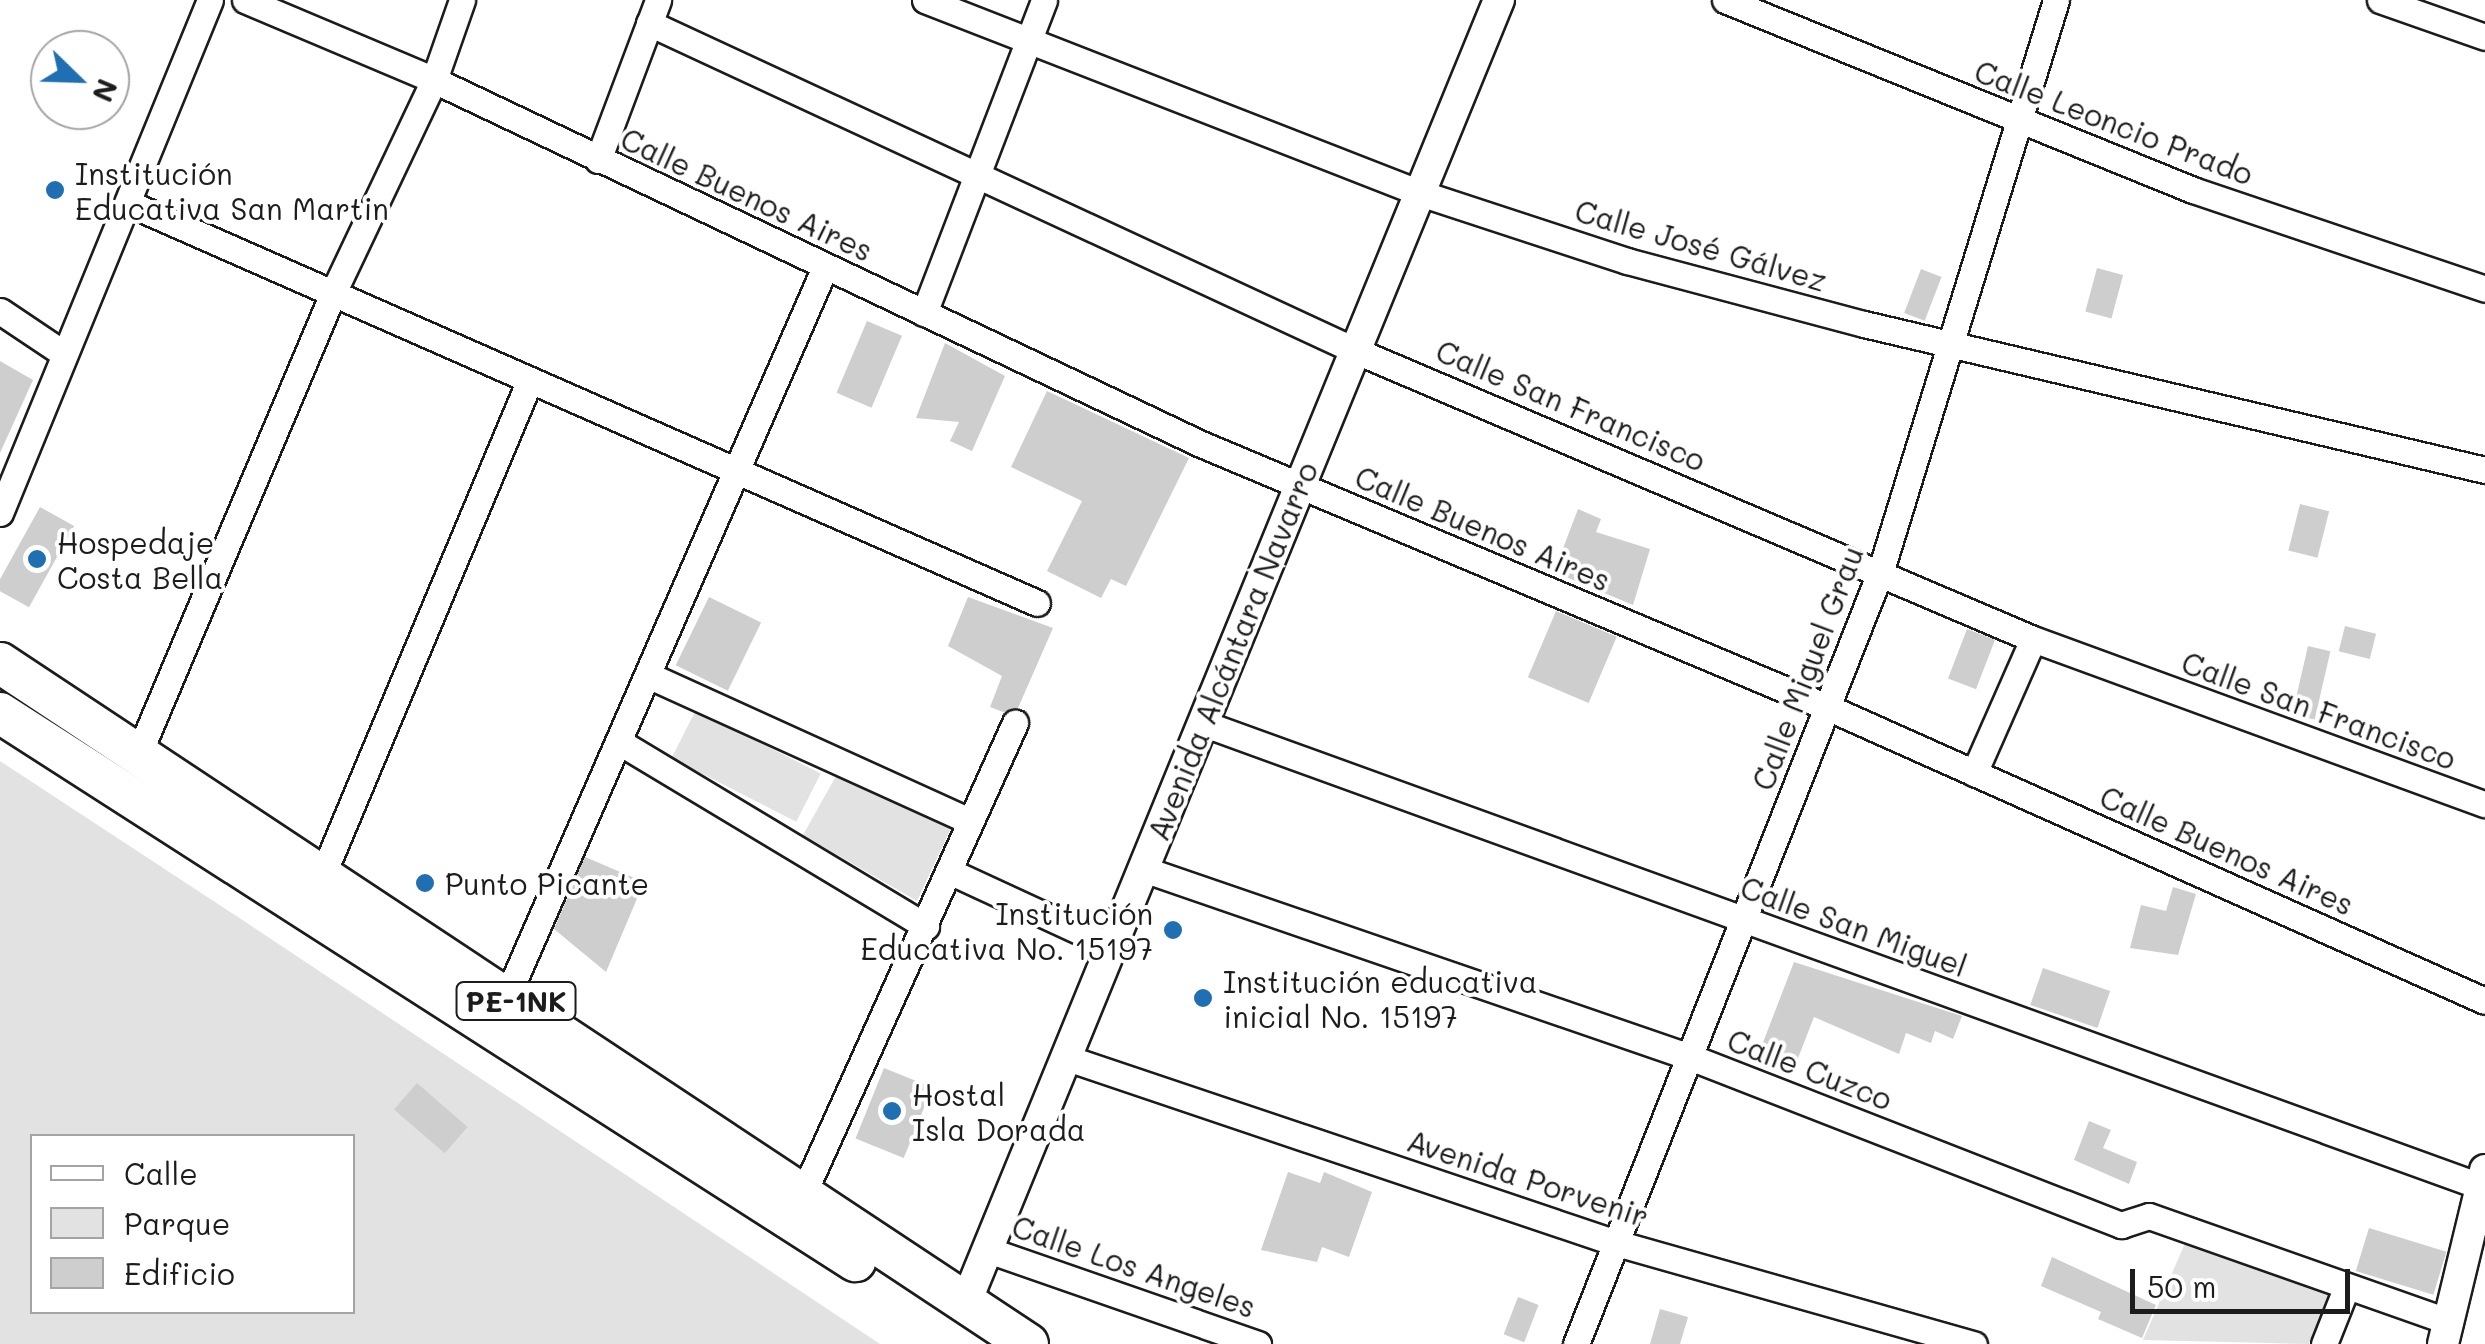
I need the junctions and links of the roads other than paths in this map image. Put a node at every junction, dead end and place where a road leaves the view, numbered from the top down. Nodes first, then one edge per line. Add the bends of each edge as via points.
1 (210, 0) edge
2 (245, 0) edge
3 (462, 0) edge
4 (925, 0) edge
5 (1044, 0) edge
6 (1500, 0) edge
7 (1725, 0) edge
8 (2056, 0) edge
9 (2380, 0) edge
10 (654, 11) edge
11 (2485, 37) edge
12 (1029, 44) junction
13 (434, 80) junction
14 (2018, 122) junction
15 (598, 160) junction
16 (974, 176) junction
17 (1420, 194) junction
18 (128, 202) junction
19 (825, 268) junction
20 (2485, 290) edge
21 (332, 295) junction
22 (0, 311) edge
23 (924, 313) junction
24 (1952, 344) junction
25 (1354, 350) junction
26 (62, 352) junction
27 (529, 382) junction
28 (739, 468) junction
29 (2485, 470) edge
30 (1300, 486) junction
31 (0, 513) edge
32 (1881, 570) junction
33 (1038, 603) dead end
34 (2033, 639) junction
35 (0, 663) edge
36 (650, 676) junction
37 (1829, 708) junction
38 (0, 713) edge
39 (1015, 723) dead end
40 (1202, 724) junction
41 (621, 743) junction
42 (138, 754) junction
43 (1974, 774) junction
44 (2485, 804) edge
45 (969, 821) junction
46 (1143, 869) junction
47 (951, 872) junction
48 (322, 876) junction
49 (1744, 921) junction
50 (926, 926) junction
51 (1109, 945) junction
52 (2485, 1000) edge
53 (500, 1012) junction
54 (1690, 1057) junction
55 (1067, 1058) junction
56 (2484, 1182) edge
57 (803, 1194) junction
58 (1616, 1243) junction
59 (988, 1250) junction
60 (2347, 1286) junction
61 (966, 1302) junction
62 (2446, 1333) edge
63 (984, 1344) edge
64 (1028, 1344) edge
65 (1258, 1344) edge
66 (1576, 1344) edge
67 (1974, 1344) edge
68 (2324, 1344) edge

1 - 18 street
2 - 13 street, Calle Buenos Aires
3 - 13 street
4 - 12 street, Calle José Gálvez
5 - 12 street
6 - 17 street, Avenida Alcántara Navarro
7 - 14 street, Calle Leoncio Prado
8 - 14 street, Calle Miguel Grau
9 - 11 street
10 - 15 street
10 - 16 street, Calle San Francisco
12 - 16 street
12 - 17 street, Calle José Gálvez
13 - 15 street, Calle Buenos Aires
13 - 21 street
14 - 20 street, Calle Leoncio Prado
14 - 24 street, Calle Miguel Grau
15 - 19 street, Calle Buenos Aires
16 - 23 street
16 - 25 street, Calle San Francisco
17 - 24 street, Calle José Gálvez via 1627,261
17 - 25 street, Avenida Alcántara Navarro
18 - 21 street
18 - 26 street
19 - 23 street, Calle Buenos Aires
19 - 28 street
21 - 27 street
21 - 42 street
22 - 26 street
23 - 30 street, Calle Buenos Aires
24 - 29 street, Calle José Gálvez
24 - 32 street, Calle Miguel Grau
25 - 30 street, Avenida Alcántara Navarro
25 - 32 street, Calle San Francisco
26 - 31 street
27 - 28 street
27 - 48 street
28 - 33 street
28 - 36 street
30 - 37 street, Calle Buenos Aires
30 - 40 street, Avenida Alcántara Navarro
32 - 34 street, Calle San Francisco
32 - 37 street, Calle Miguel Grau
34 - 43 street
34 - 44 street, Calle San Francisco
35 - 42 main road, PE-1NK
36 - 41 street
36 - 45 street
37 - 43 street, Calle Buenos Aires
37 - 49 street, Calle Miguel Grau
38 - 53 main road, PE-1NK
39 - 45 street
40 - 46 street, Avenida Alcántara Navarro
40 - 49 street, Calle San Miguel
41 - 50 street
41 - 53 street
42 - 48 main road, PE-1NK
43 - 52 street, Calle Buenos Aires
45 - 47 street
46 - 51 street, Avenida Alcántara Navarro
46 - 54 street, Calle Cuzco
47 - 50 street
47 - 51 street
48 - 53 main road, PE-1NK
49 - 54 street, Calle Miguel Grau
49 - 56 street, Calle San Miguel
50 - 57 street
51 - 55 street, Avenida Alcántara Navarro
53 - 57 main road, PE-1NK
53 - 63 main road, PE-1NK
54 - 58 street, Calle Miguel Grau
54 - 60 street, Calle Cuzco via 2120,1225 2149,1216
55 - 58 street, Avenida Porvenir
55 - 59 street, Avenida Alcántara Navarro
56 - 62 street
57 - 61 main road, PE-1NK
58 - 66 street, Calle Miguel Grau
58 - 67 street, Avenida Porvenir
59 - 61 street, Avenida Alcántara Navarro
59 - 65 street, Calle Los Angeles
60 - 62 street, Calle Cuzco
60 - 68 street
61 - 64 main road, PE-1NK

